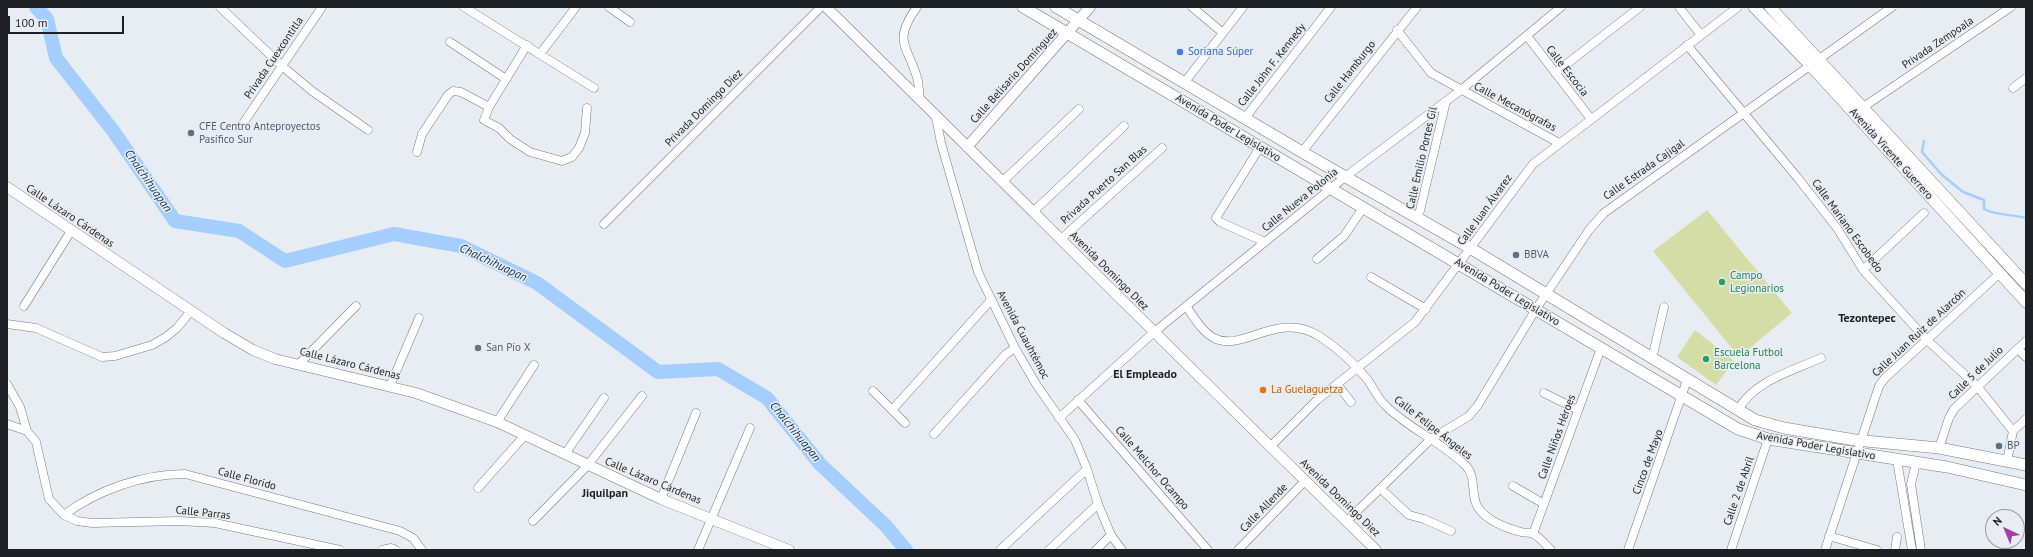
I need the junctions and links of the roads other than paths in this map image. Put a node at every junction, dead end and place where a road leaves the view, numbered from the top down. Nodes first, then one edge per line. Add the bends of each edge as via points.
1 (220, 7) edge
2 (322, 7) edge
3 (464, 7) edge
4 (576, 7) edge
5 (609, 7) edge
6 (821, 7) edge
7 (826, 7) edge
8 (916, 7) edge
9 (1023, 7) edge
10 (1056, 7) edge
11 (1090, 7) edge
12 (1192, 7) edge
13 (1243, 7) edge
14 (1331, 7) edge
15 (1417, 7) edge
16 (1561, 7) edge
17 (1640, 7) edge
18 (1679, 7) edge
19 (1738, 7) edge
20 (1754, 7) edge
21 (1770, 7) edge
22 (1892, 7) edge
23 (2010, 7) edge
24 (1079, 21) junction
25 (630, 22) dead end
26 (1397, 30) junction
27 (1223, 32) junction
28 (1069, 33) junction
29 (1701, 35) junction
30 (1527, 36) junction
31 (450, 42) dead end
32 (1687, 45) junction
33 (527, 46) junction
34 (540, 54) junction
35 (1814, 62) junction
36 (282, 66) junction
37 (1555, 73) junction
38 (2026, 78) edge
39 (506, 79) junction
40 (1184, 83) junction
41 (594, 88) dead end
42 (2013, 88) dead end
43 (1461, 90) junction
44 (920, 100) junction
45 (1446, 101) junction
46 (489, 107) junction
47 (587, 108) dead end
48 (1079, 109) dead end
49 (1859, 110) junction
50 (1744, 114) junction
51 (936, 117) junction
52 (1245, 118) junction
53 (1591, 119) junction
54 (244, 122) dead end
55 (1124, 126) dead end
56 (368, 130) dead end
57 (1559, 143) junction
58 (967, 147) junction
59 (1260, 147) junction
60 (1162, 148) dead end
61 (417, 152) dead end
62 (1302, 152) junction
63 (1345, 177) junction
64 (1002, 182) junction
65 (7, 187) edge
66 (1331, 189) junction
67 (1363, 208) junction
68 (1034, 211) junction
69 (1924, 213) dead end
70 (1418, 219) junction
71 (604, 224) dead end
72 (71, 231) junction
73 (1061, 239) junction
74 (1265, 242) junction
75 (1470, 248) junction
76 (1317, 259) dead end
77 (1460, 263) junction
78 (1863, 270) junction
79 (2000, 273) junction
80 (1371, 277) dead end
81 (2026, 284) edge
82 (1547, 294) junction
83 (991, 300) junction
84 (2026, 302) edge
85 (24, 306) dead end
86 (356, 306) dead end
87 (1186, 306) junction
88 (1664, 306) dead end
89 (1426, 309) junction
90 (1536, 309) junction
91 (191, 311) junction
92 (419, 318) dead end
93 (7, 324) edge
94 (1154, 333) junction
95 (1927, 340) junction
96 (2026, 341) edge
97 (1015, 348) junction
98 (1601, 348) junction
99 (2018, 349) junction
100 (2026, 357) edge
101 (1821, 358) dead end
102 (1652, 359) junction
103 (299, 364) junction
104 (534, 365) dead end
105 (1357, 369) junction
106 (1687, 380) junction
107 (7, 384) edge
108 (1337, 384) junction
109 (390, 386) junction
110 (1977, 386) junction
111 (873, 391) dead end
112 (1544, 393) dead end
113 (642, 396) dead end
114 (1682, 397) junction
115 (604, 398) dead end
116 (1078, 400) junction
117 (1351, 402) dead end
118 (892, 410) junction
119 (1578, 410) junction
120 (1738, 410) junction
121 (696, 413) dead end
122 (1059, 418) junction
123 (2026, 419) edge
124 (497, 422) junction
125 (905, 422) dead end
126 (7, 424) edge
127 (750, 428) dead end
128 (28, 431) junction
129 (2013, 431) junction
130 (934, 434) dead end
131 (525, 435) junction
132 (1768, 439) junction
133 (1431, 440) junction
134 (1861, 441) junction
135 (1270, 447) junction
136 (1939, 448) junction
137 (1858, 453) junction
138 (565, 454) junction
139 (1897, 460) junction
140 (2007, 461) junction
141 (1916, 463) junction
142 (2026, 465) edge
143 (587, 466) junction
144 (1087, 469) junction
145 (1305, 481) junction
146 (2026, 485) edge
147 (1513, 486) dead end
148 (478, 488) dead end
149 (1381, 489) junction
150 (661, 499) junction
151 (1098, 504) junction
152 (1544, 504) junction
153 (64, 515) junction
154 (711, 519) junction
155 (533, 521) dead end
156 (1347, 521) junction
157 (1451, 531) dead end
158 (1533, 534) junction
159 (1111, 535) junction
160 (1829, 536) junction
161 (1897, 537) dead end
162 (340, 550) edge
163 (382, 550) edge
164 (396, 550) edge
165 (422, 550) edge
166 (698, 550) edge
167 (789, 550) edge
168 (1000, 550) edge
169 (1049, 550) edge
170 (1096, 550) edge
171 (1122, 550) edge
172 (1208, 550) edge
173 (1238, 550) edge
174 (1376, 550) edge
175 (1551, 550) edge
176 (1629, 550) edge
177 (1731, 550) edge
178 (1825, 550) edge
179 (1877, 550) edge
180 (1895, 550) edge
181 (1912, 550) edge
182 (1921, 550) edge

1 - 36 street
2 - 36 street, Privada Cuexcontitla
3 - 33 street
4 - 34 street
5 - 25 street
6 - 71 street, Privada Domingo Diez
7 - 44 street, Avenida Domingo Diez
8 - 44 street via 905,24 903,34 904,47 918,81
9 - 28 main road, Avenida Poder Legislativo
10 - 24 main road, Avenida Poder Legislativo
11 - 24 street, Calle Belisario Domínguez
12 - 27 street
13 - 27 street
14 - 52 street, Calle John F. Kennedy
15 - 26 street, Calle Hamburgo
16 - 30 street, Calle Nueva Polonia
17 - 37 street
18 - 29 street
19 - 29 street, Calle Juan Álvarez
20 - 35 main road, Avenida Vicente Guerrero
21 - 35 main road, Avenida Vicente Guerrero
22 - 35 street, Calle Estrada Cajigal
23 - 49 street, Privada Zempoala
24 - 28 street, Calle Belisario Domínguez
24 - 40 main road, Avenida Poder Legislativo
26 - 43 street, Calle Mecanógrafas via 1431,73
26 - 62 street, Calle Hamburgo
27 - 40 street
28 - 58 street, Calle Belisario Domínguez
28 - 59 main road, Avenida Poder Legislativo
29 - 32 street, Calle Juan Álvarez
30 - 37 street, Calle Escocia
30 - 43 street, Calle Nueva Polonia
31 - 39 street
32 - 50 street, Calle Mariano Escobedo
32 - 53 street, Calle Juan Álvarez
33 - 34 street
33 - 39 street
34 - 41 street
35 - 49 main road, Avenida Vicente Guerrero
35 - 50 street, Calle Estrada Cajigal
36 - 54 street, Privada Cuexcontitla
36 - 56 street via 312,91
37 - 53 street, Calle Escocia
38 - 42 street
39 - 46 street
40 - 52 main road, Avenida Poder Legislativo
43 - 45 street, Calle Nueva Polonia
43 - 57 street, Calle Mecanógrafas
44 - 51 street, Avenida Domingo Diez
45 - 63 street, Calle Nueva Polonia
45 - 70 street, Calle Emilio Portes Gil
46 - 47 street via 484,120 530,152 562,161 572,158 579,148 585,133
46 - 61 street via 461,92 453,91 422,134
48 - 64 street
49 - 79 main road, Avenida Vicente Guerrero
49 - 81 main road, Avenida Vicente Guerrero
50 - 78 street, Calle Mariano Escobedo via 1837,228
50 - 82 street, Calle Estrada Cajigal via 1604,213 1589,230
51 - 58 street, Avenida Domingo Diez
51 - 83 street, Avenida Cuauhtémoc via 941,144 978,272
52 - 62 main road, Avenida Poder Legislativo
53 - 57 street, Calle Juan Álvarez
55 - 68 street
57 - 75 street, Calle Juan Álvarez via 1533,164
58 - 64 street, Avenida Domingo Diez
59 - 66 main road, Avenida Poder Legislativo
59 - 74 street via 1216,218
60 - 73 street, Privada Puerto San Blas
62 - 63 main road, Avenida Poder Legislativo
63 - 66 street, Calle Nueva Polonia
63 - 70 main road, Avenida Poder Legislativo
64 - 68 street, Avenida Domingo Diez
65 - 72 street, Calle Lázaro Cárdenas
66 - 67 main road, Avenida Poder Legislativo
66 - 74 street, Calle Nueva Polonia
67 - 76 street via 1344,236
67 - 77 main road, Avenida Poder Legislativo
68 - 73 street, Avenida Domingo Diez
69 - 78 street
70 - 75 main road, Avenida Poder Legislativo
72 - 85 street
72 - 91 street, Calle Lázaro Cárdenas
73 - 94 street, Avenida Domingo Diez
74 - 87 street, Calle Nueva Polonia
75 - 77 street, Calle Juan Álvarez
75 - 82 main road, Avenida Poder Legislativo
77 - 89 street, Calle Juan Álvarez
77 - 90 main road, Avenida Poder Legislativo
78 - 95 street, Calle Mariano Escobedo
79 - 84 main road, Avenida Vicente Guerrero
79 - 95 street, Calle Juan Ruiz de Alarcón
80 - 89 street
82 - 90 street, Calle Estrada Cajigal
82 - 102 main road, Avenida Poder Legislativo
83 - 97 street, Avenida Cuauhtémoc
83 - 118 street
86 - 103 street
87 - 94 street, Calle Nueva Polonia
87 - 105 street, Calle Felipe Ángeles via 1215,338 1226,341 1277,328 1305,329 1330,344
88 - 102 street
89 - 105 street, Calle Juan Álvarez via 1415,322
90 - 98 main road, Avenida Poder Legislativo
90 - 133 street, Calle Estrada Cajigal via 1478,405 1468,416
91 - 93 street via 177,328 152,345 115,356 102,357 36,328
91 - 103 street, Calle Lázaro Cárdenas via 253,350 274,359
92 - 109 street
94 - 116 street, Calle Nueva Polonia
94 - 135 street, Avenida Domingo Diez
95 - 110 street, Calle Mariano Escobedo
95 - 134 street, Calle Juan Ruiz de Alarcón via 1879,386
96 - 99 street, Calle 5 de Julio
97 - 122 street, Avenida Cuauhtémoc
97 - 130 street via 1006,354
98 - 114 main road, Avenida Poder Legislativo
98 - 119 street, Calle Niños Héroes
99 - 100 street
99 - 110 street, Calle 5 de Julio
101 - 120 street via 1766,383 1742,403
102 - 106 main road, Avenida Poder Legislativo
103 - 109 street, Calle Lázaro Cárdenas
104 - 124 street
105 - 108 street, Calle Juan Álvarez
105 - 133 street, Calle Felipe Ángeles via 1384,405
106 - 114 street, Cinco de Mayo
106 - 120 main road, Avenida Poder Legislativo
107 - 128 street via 20,407
108 - 117 street
108 - 135 street, Calle Juan Álvarez via 1317,400
109 - 124 street, Calle Lázaro Cárdenas
110 - 129 street, Calle Mariano Escobedo
110 - 136 street, Calle 5 de Julio via 1954,409
111 - 118 street
112 - 119 street
113 - 143 street
114 - 132 main road, Avenida Poder Legislativo via 1738,429
114 - 176 street, Cinco de Mayo
115 - 138 street
116 - 122 street, Calle Nueva Polonia
116 - 172 street, Calle Melchor Ocampo
118 - 125 street
119 - 152 street, Calle Niños Héroes
120 - 134 main road, Avenida Poder Legislativo via 1755,420 1784,428
121 - 150 street
122 - 144 street, Avenida Cuauhtémoc via 1075,440
123 - 129 street
124 - 131 street, Calle Lázaro Cárdenas
126 - 128 street
127 - 154 street
128 - 153 street via 36,442 49,499
129 - 140 street
131 - 138 street, Calle Lázaro Cárdenas
131 - 148 street
132 - 137 main road, Avenida Poder Legislativo
132 - 177 street, Calle 2 de Abril
133 - 149 street, Calle Estrada Cajigal
133 - 158 street, Calle Felipe Ángeles via 1467,467 1478,508 1489,519 1508,529
134 - 136 main road, Avenida Poder Legislativo
134 - 137 street, Calle Juan Ruiz de Alarcón
135 - 145 street, Avenida Domingo Diez
136 - 140 main road, Avenida Poder Legislativo
137 - 139 main road, Avenida Poder Legislativo
137 - 160 street, Calle Juan Ruiz de Alarcón
138 - 143 street, Calle Lázaro Cárdenas
139 - 141 main road, Avenida Poder Legislativo
139 - 181 street
140 - 142 main road, Avenida Poder Legislativo
141 - 146 main road, Avenida Poder Legislativo via 1947,467
141 - 182 street via 1911,484
143 - 150 street, Calle Lázaro Cárdenas
143 - 155 street
144 - 151 street, Avenida Cuauhtémoc
144 - 168 street
145 - 156 street, Avenida Domingo Diez
145 - 173 street, Calle Allende
147 - 152 street
149 - 156 street, Calle Estrada Cajigal
149 - 157 street via 1409,515
150 - 154 street, Calle Lázaro Cárdenas
151 - 159 street, Avenida Cuauhtémoc
151 - 169 street
152 - 158 street, Calle Niños Héroes
153 - 162 street, Calle Parras via 77,521 92,523 179,520 215,523
153 - 165 street, Calle Florido via 91,496 163,474 185,474 400,531 413,538
154 - 166 street
154 - 167 street, Calle Lázaro Cárdenas
156 - 174 street, Avenida Domingo Diez
158 - 175 street
159 - 170 street
159 - 171 street, Avenida Cuauhtémoc
160 - 178 street, Calle Juan Ruiz de Alarcón
160 - 179 street
161 - 180 street
163 - 164 street

